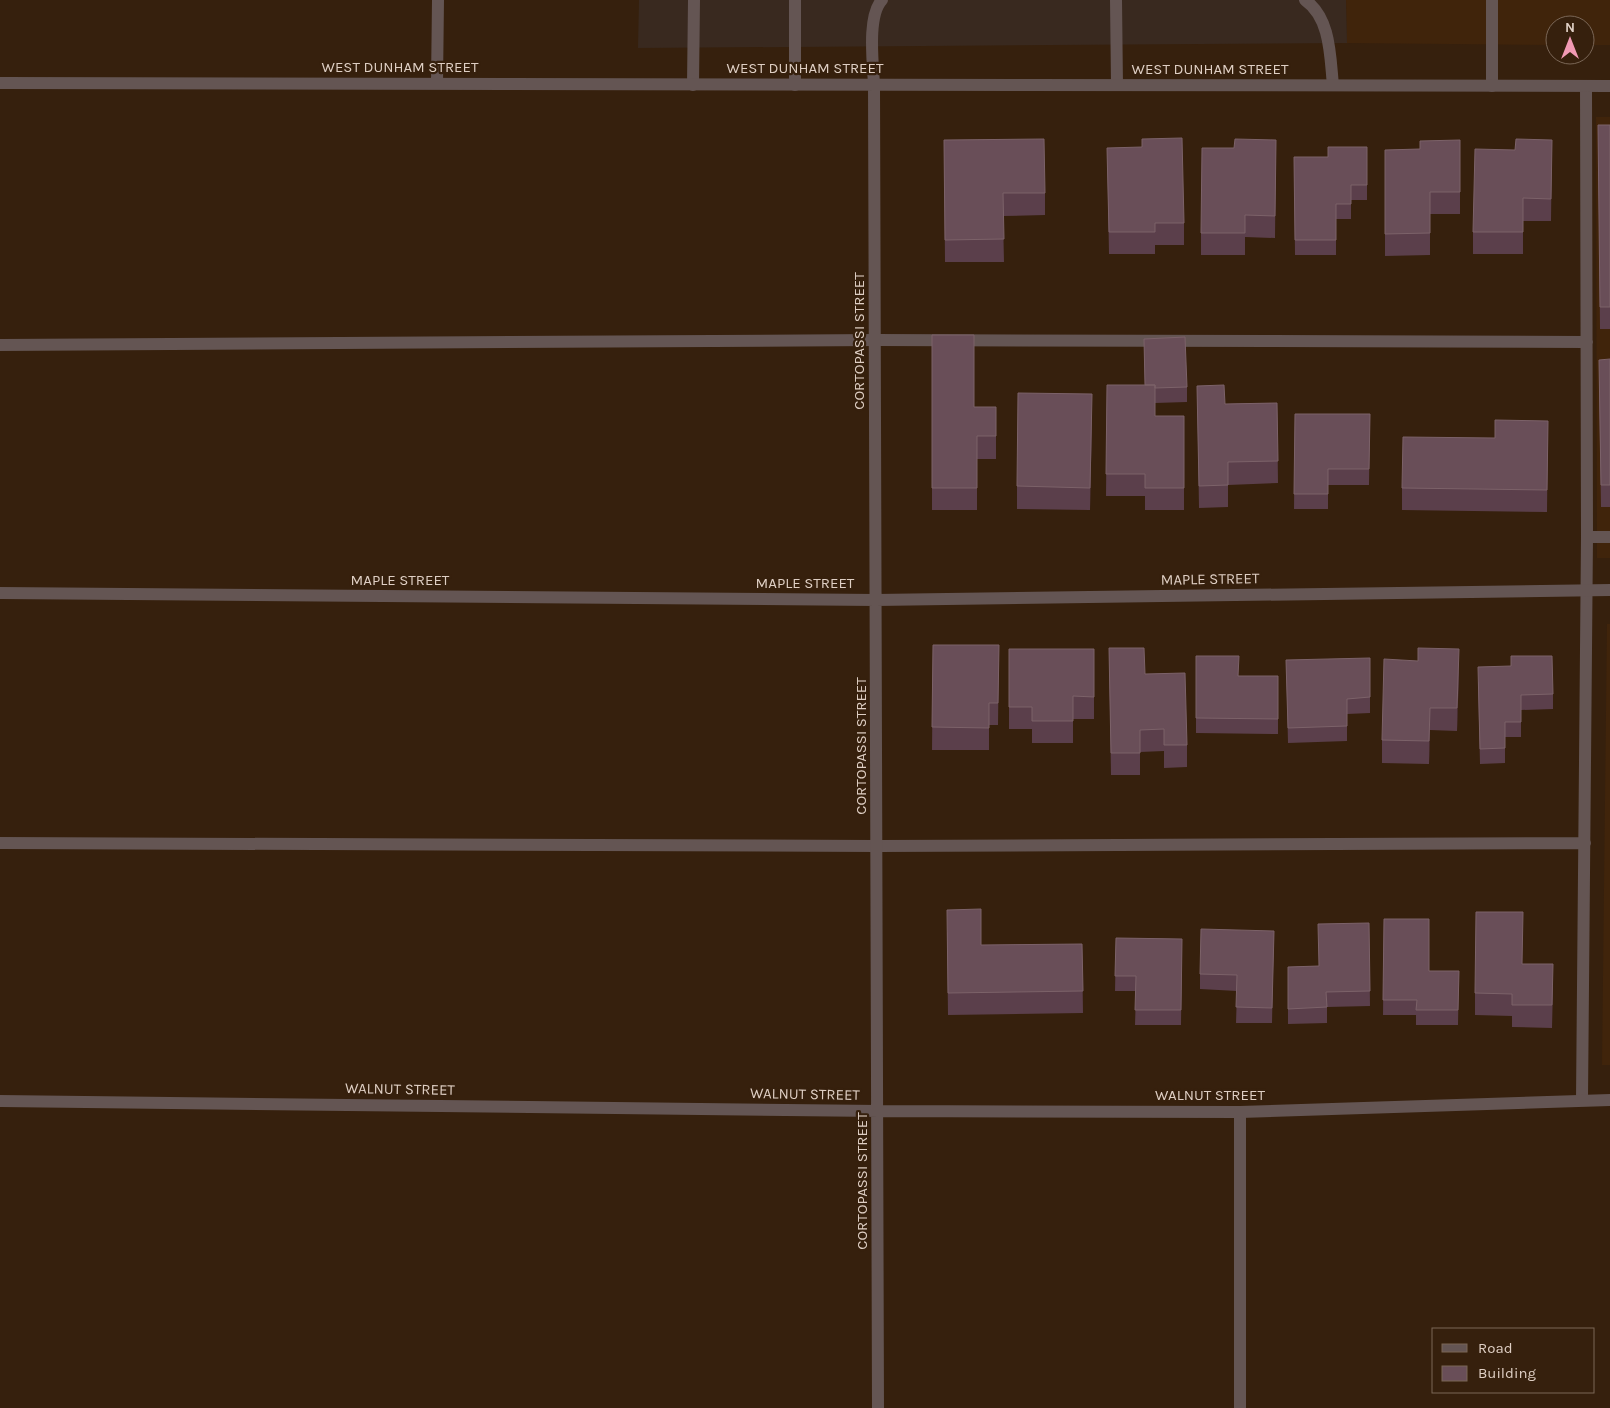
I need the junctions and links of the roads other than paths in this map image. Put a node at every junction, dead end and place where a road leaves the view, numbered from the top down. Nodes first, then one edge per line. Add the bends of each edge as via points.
1 (438, 0) edge
2 (694, 0) edge
3 (795, 0) edge
4 (882, 0) edge
5 (1116, 0) edge
6 (1304, 0) edge
7 (1492, 0) edge
8 (438, 83) junction
9 (0, 84) edge
10 (693, 85) junction
11 (795, 85) junction
12 (874, 85) junction
13 (1117, 85) junction
14 (1333, 85) junction
15 (1492, 86) junction
16 (1586, 86) junction
17 (1610, 86) edge
18 (875, 340) junction
19 (1587, 342) junction
20 (0, 345) edge
21 (1587, 537) junction
22 (1610, 537) edge
23 (1586, 590) junction
24 (1610, 590) edge
25 (0, 593) edge
26 (876, 600) junction
27 (0, 843) edge
28 (1584, 843) junction
29 (877, 846) junction
30 (1582, 1100) junction
31 (1610, 1100) edge
32 (0, 1101) edge
33 (879, 1111) junction
34 (1240, 1112) junction
35 (878, 1408) edge
36 (1240, 1408) edge

1 - 8 street
2 - 10 street
3 - 11 street
4 - 12 street, CORTOPASSI STREET via 874,18
5 - 13 street
6 - 14 street via 1311,4 1323,24
7 - 15 street
8 - 9 street, WEST DUNHAM STREET
8 - 10 street, WEST DUNHAM STREET
10 - 11 street, WEST DUNHAM STREET
11 - 12 street, WEST DUNHAM STREET
12 - 13 street, WEST DUNHAM STREET
12 - 18 street, CORTOPASSI STREET
13 - 14 street, WEST DUNHAM STREET
14 - 15 street, WEST DUNHAM STREET
15 - 16 street, WEST DUNHAM STREET
16 - 17 street, WEST DUNHAM STREET
16 - 19 street
18 - 19 street
18 - 20 street
18 - 26 street, CORTOPASSI STREET
19 - 21 street
21 - 22 street
21 - 23 street
23 - 24 street, MAPLE STREET
23 - 26 street, MAPLE STREET
23 - 28 street
25 - 26 street, MAPLE STREET
26 - 29 street, CORTOPASSI STREET
27 - 29 street
28 - 29 street
28 - 30 street
29 - 33 street, CORTOPASSI STREET
30 - 31 street, WALNUT STREET
30 - 34 street, WALNUT STREET
32 - 33 street, WALNUT STREET
33 - 34 street, WALNUT STREET
33 - 35 street, CORTOPASSI STREET
34 - 36 street

